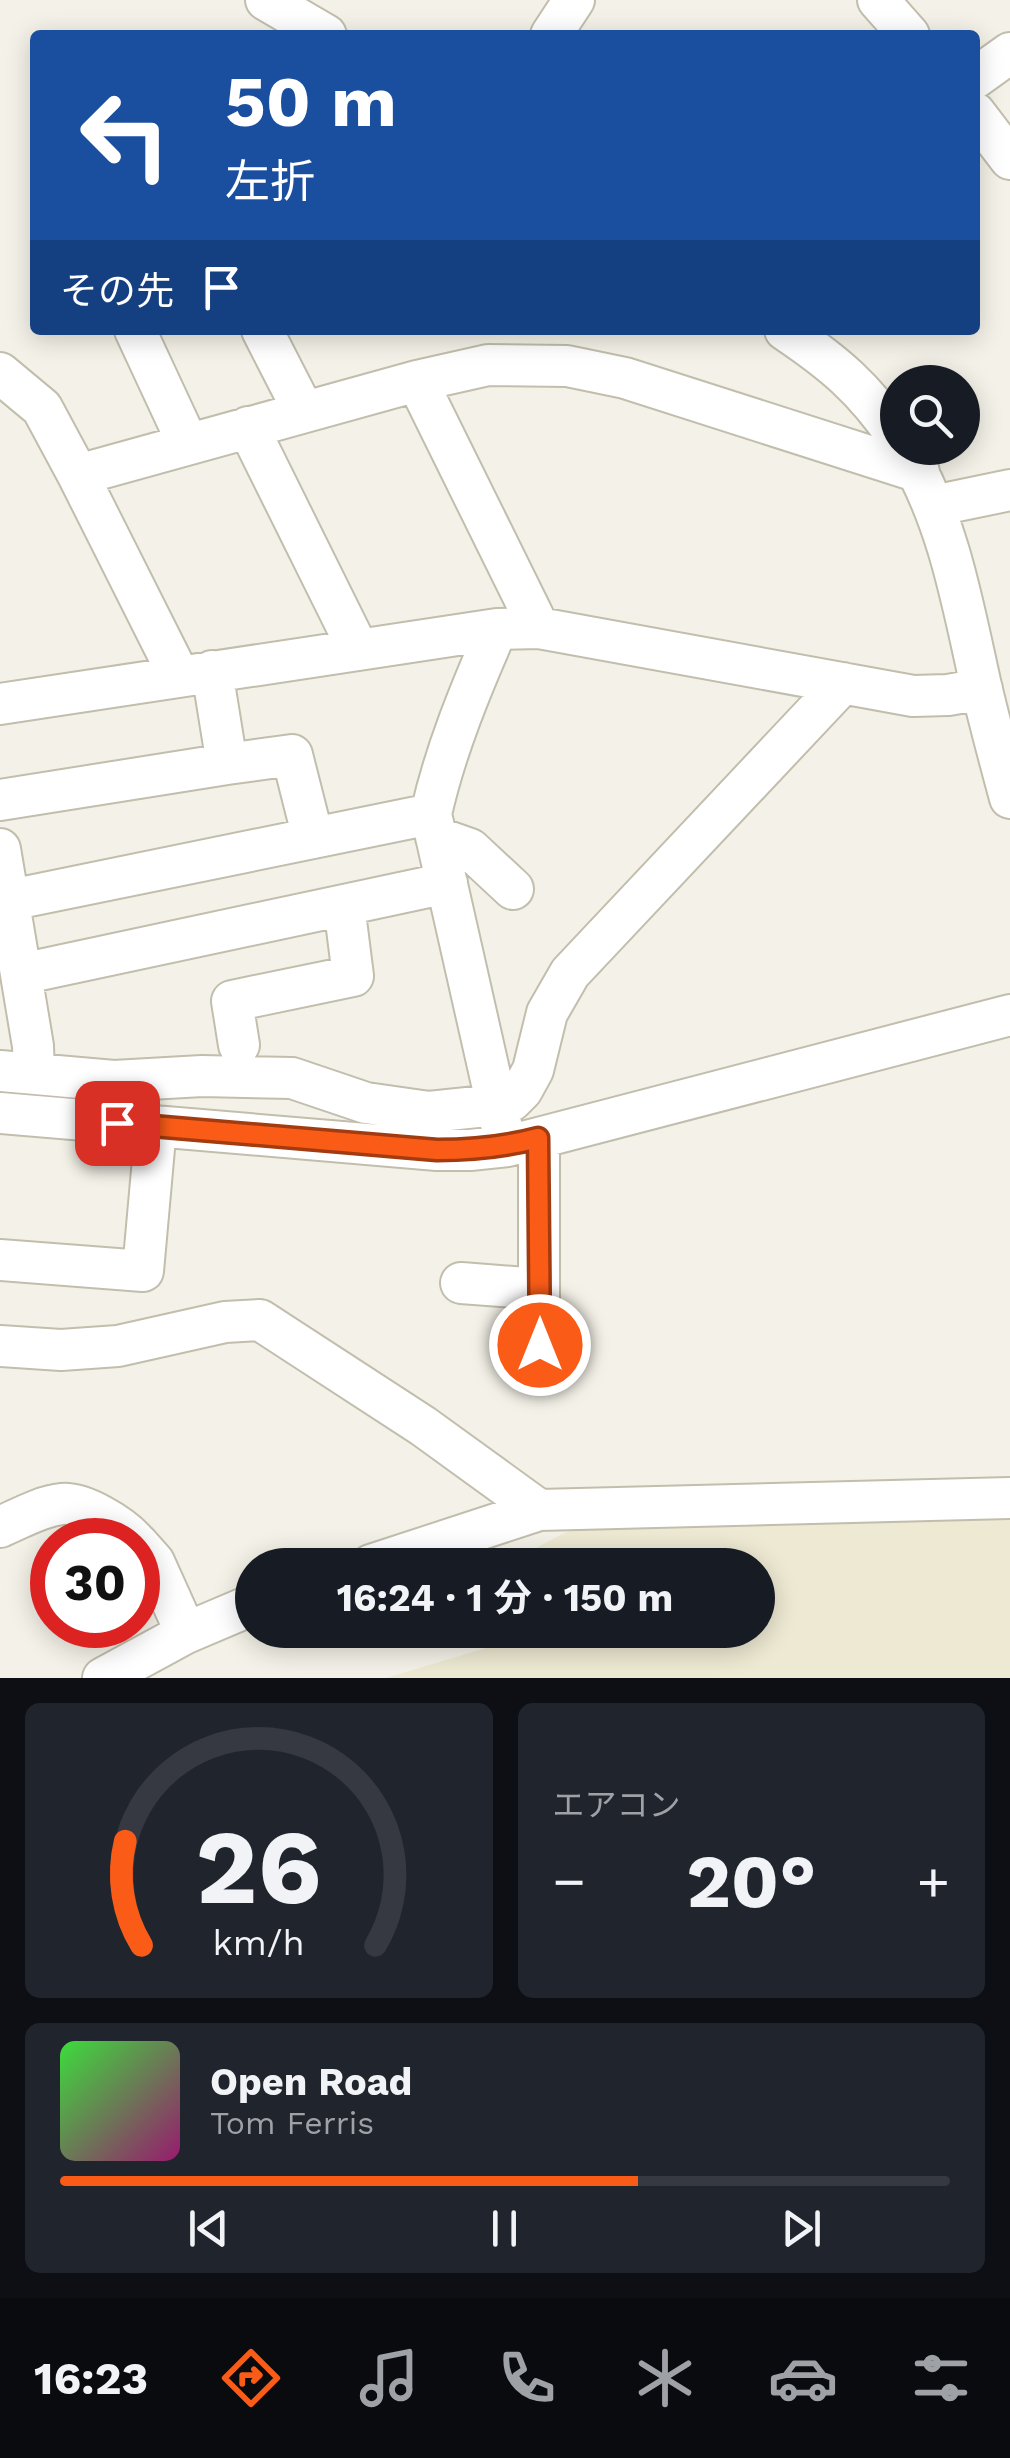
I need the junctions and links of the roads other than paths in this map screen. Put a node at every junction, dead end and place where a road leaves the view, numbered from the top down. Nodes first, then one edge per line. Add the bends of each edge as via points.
1 (266, 0) edge
2 (574, 0) edge
3 (878, 0) edge
4 (317, 30) edge
5 (554, 30) edge
6 (905, 30) edge
7 (1010, 53) edge
8 (980, 74) edge
9 (980, 119) edge
10 (1010, 159) edge
11 (138, 335) edge
12 (265, 335) edge
13 (792, 335) edge
14 (0, 372) edge
15 (417, 381) junction
16 (304, 412) junction
17 (880, 412) edge
18 (248, 427) junction
19 (188, 444) junction
20 (78, 474) junction
21 (919, 475) edge
22 (1010, 490) edge
23 (539, 628) junction
24 (497, 629) junction
25 (358, 650) junction
26 (195, 673) junction
27 (844, 683) junction
28 (982, 689) junction
29 (0, 704) edge
30 (227, 764) junction
31 (1010, 798) edge
32 (0, 800) edge
33 (434, 826) junction
34 (314, 838) junction
35 (0, 849) edge
36 (446, 884) junction
37 (512, 889) dead end
38 (10, 900) junction
39 (344, 905) junction
40 (22, 974) junction
41 (1010, 1014) edge
42 (239, 1045) dead end
43 (17, 1072) edge
44 (496, 1105) junction
45 (0, 1113) edge
46 (156, 1126) junction
47 (523, 1142) junction
48 (0, 1260) edge
49 (461, 1283) dead end
50 (539, 1289) junction
51 (540, 1345) dead end
52 (0, 1346) edge
53 (1010, 1498) edge
54 (539, 1510) junction
55 (103, 1518) edge
56 (0, 1528) edge
57 (423, 1548) edge
58 (160, 1575) edge
59 (235, 1612) edge
60 (186, 1633) junction
61 (152, 1665) edge
62 (103, 1678) edge

1 - 4 street
2 - 5 street
3 - 6 street
7 - 8 street
9 - 10 street
11 - 19 street
12 - 16 street
13 - 17 street
14 - 20 street via 42,408
15 - 16 street
15 - 21 street via 488,365 568,366 625,378
15 - 23 street
16 - 18 street
18 - 19 street
18 - 25 street
19 - 20 street
20 - 26 street
21 - 22 street
21 - 28 street via 960,586
23 - 24 street
23 - 27 street
24 - 25 street
24 - 33 street via 436,794
25 - 26 street
26 - 29 street
26 - 30 street
27 - 28 street via 913,696
27 - 44 street via 570,972 547,1013 522,1090
28 - 31 street
30 - 32 street
30 - 34 street via 292,755
33 - 34 street
33 - 36 street
33 - 37 street
34 - 38 street
35 - 38 street
36 - 39 street
36 - 44 street
38 - 40 street
39 - 40 street
39 - 42 street via 353,976 232,1001
40 - 43 street via 33,1046
41 - 47 street
43 - 44 street via 114,1081 292,1078 366,1103 428,1112
44 - 47 street
45 - 46 street
46 - 47 street via 437,1150
46 - 48 street via 142,1271
47 - 50 street
49 - 50 street
50 - 51 street
52 - 54 street via 118,1346 260,1320
53 - 54 street
54 - 57 street
55 - 56 street via 64,1503
58 - 60 street
59 - 60 street
60 - 61 street
61 - 62 street

